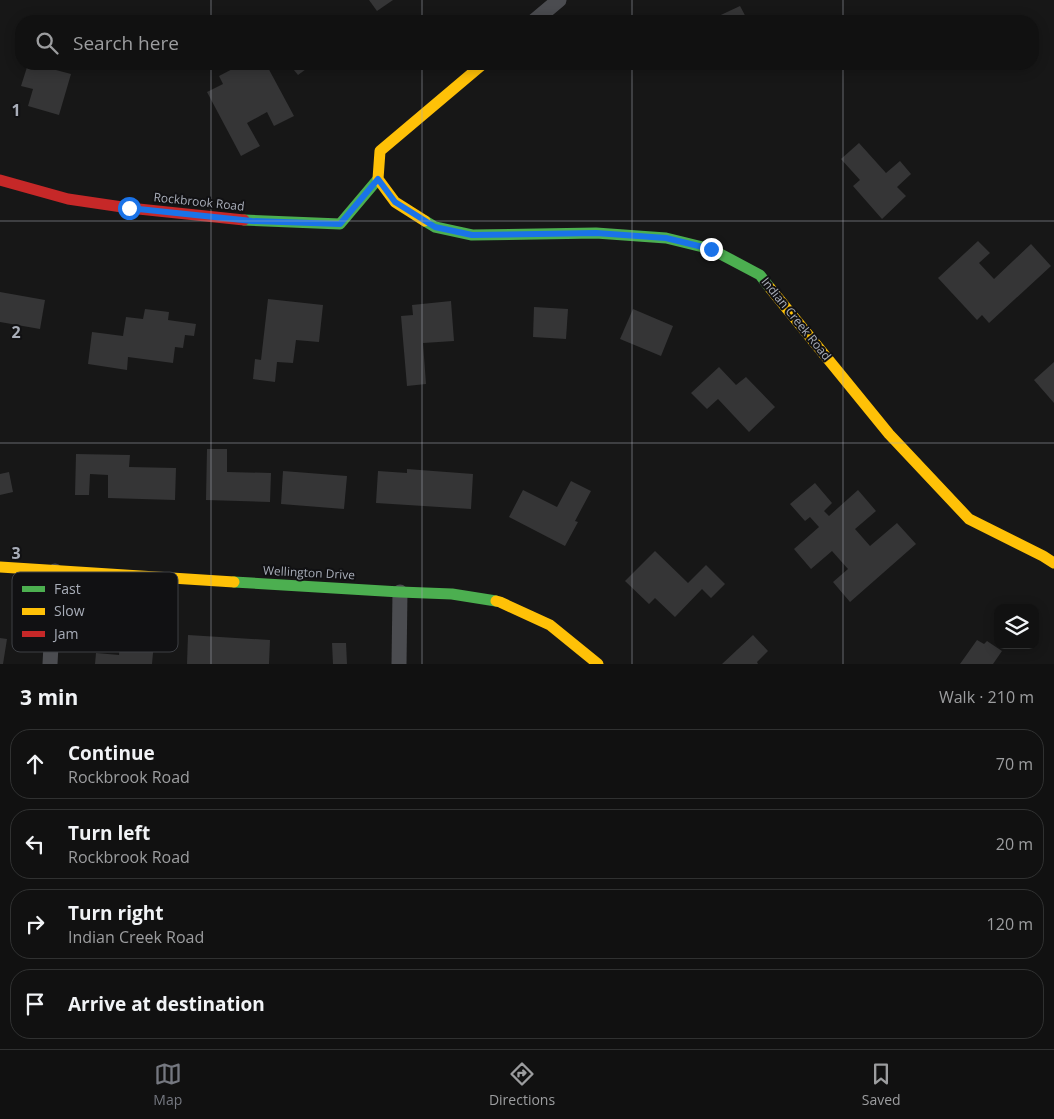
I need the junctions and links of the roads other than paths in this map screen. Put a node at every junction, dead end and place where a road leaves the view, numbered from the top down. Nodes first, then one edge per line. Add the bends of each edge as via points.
1 (559, 0) edge
2 (541, 15) edge
3 (476, 70) edge
4 (378, 179) junction
5 (0, 180) edge
6 (1054, 563) edge
7 (0, 567) edge
8 (56, 571) joint
9 (72, 572) edge
10 (178, 578) edge
11 (400, 592) junction
12 (398, 664) edge
13 (598, 664) edge

1 - 2 street
3 - 4 street via 380,151
4 - 5 street, Rockbrook Road via 340,224 252,221 129,208 68,199
4 - 6 street, Indian Creek Road via 395,202 435,227 472,235 596,233 666,238 711,249 760,275 890,434 969,520
7 - 8 street, Wellington Drive
8 - 9 street, Wellington Drive
10 - 11 street, Wellington Drive
11 - 12 street
11 - 13 street, Wellington Drive via 452,594 500,602 550,625

